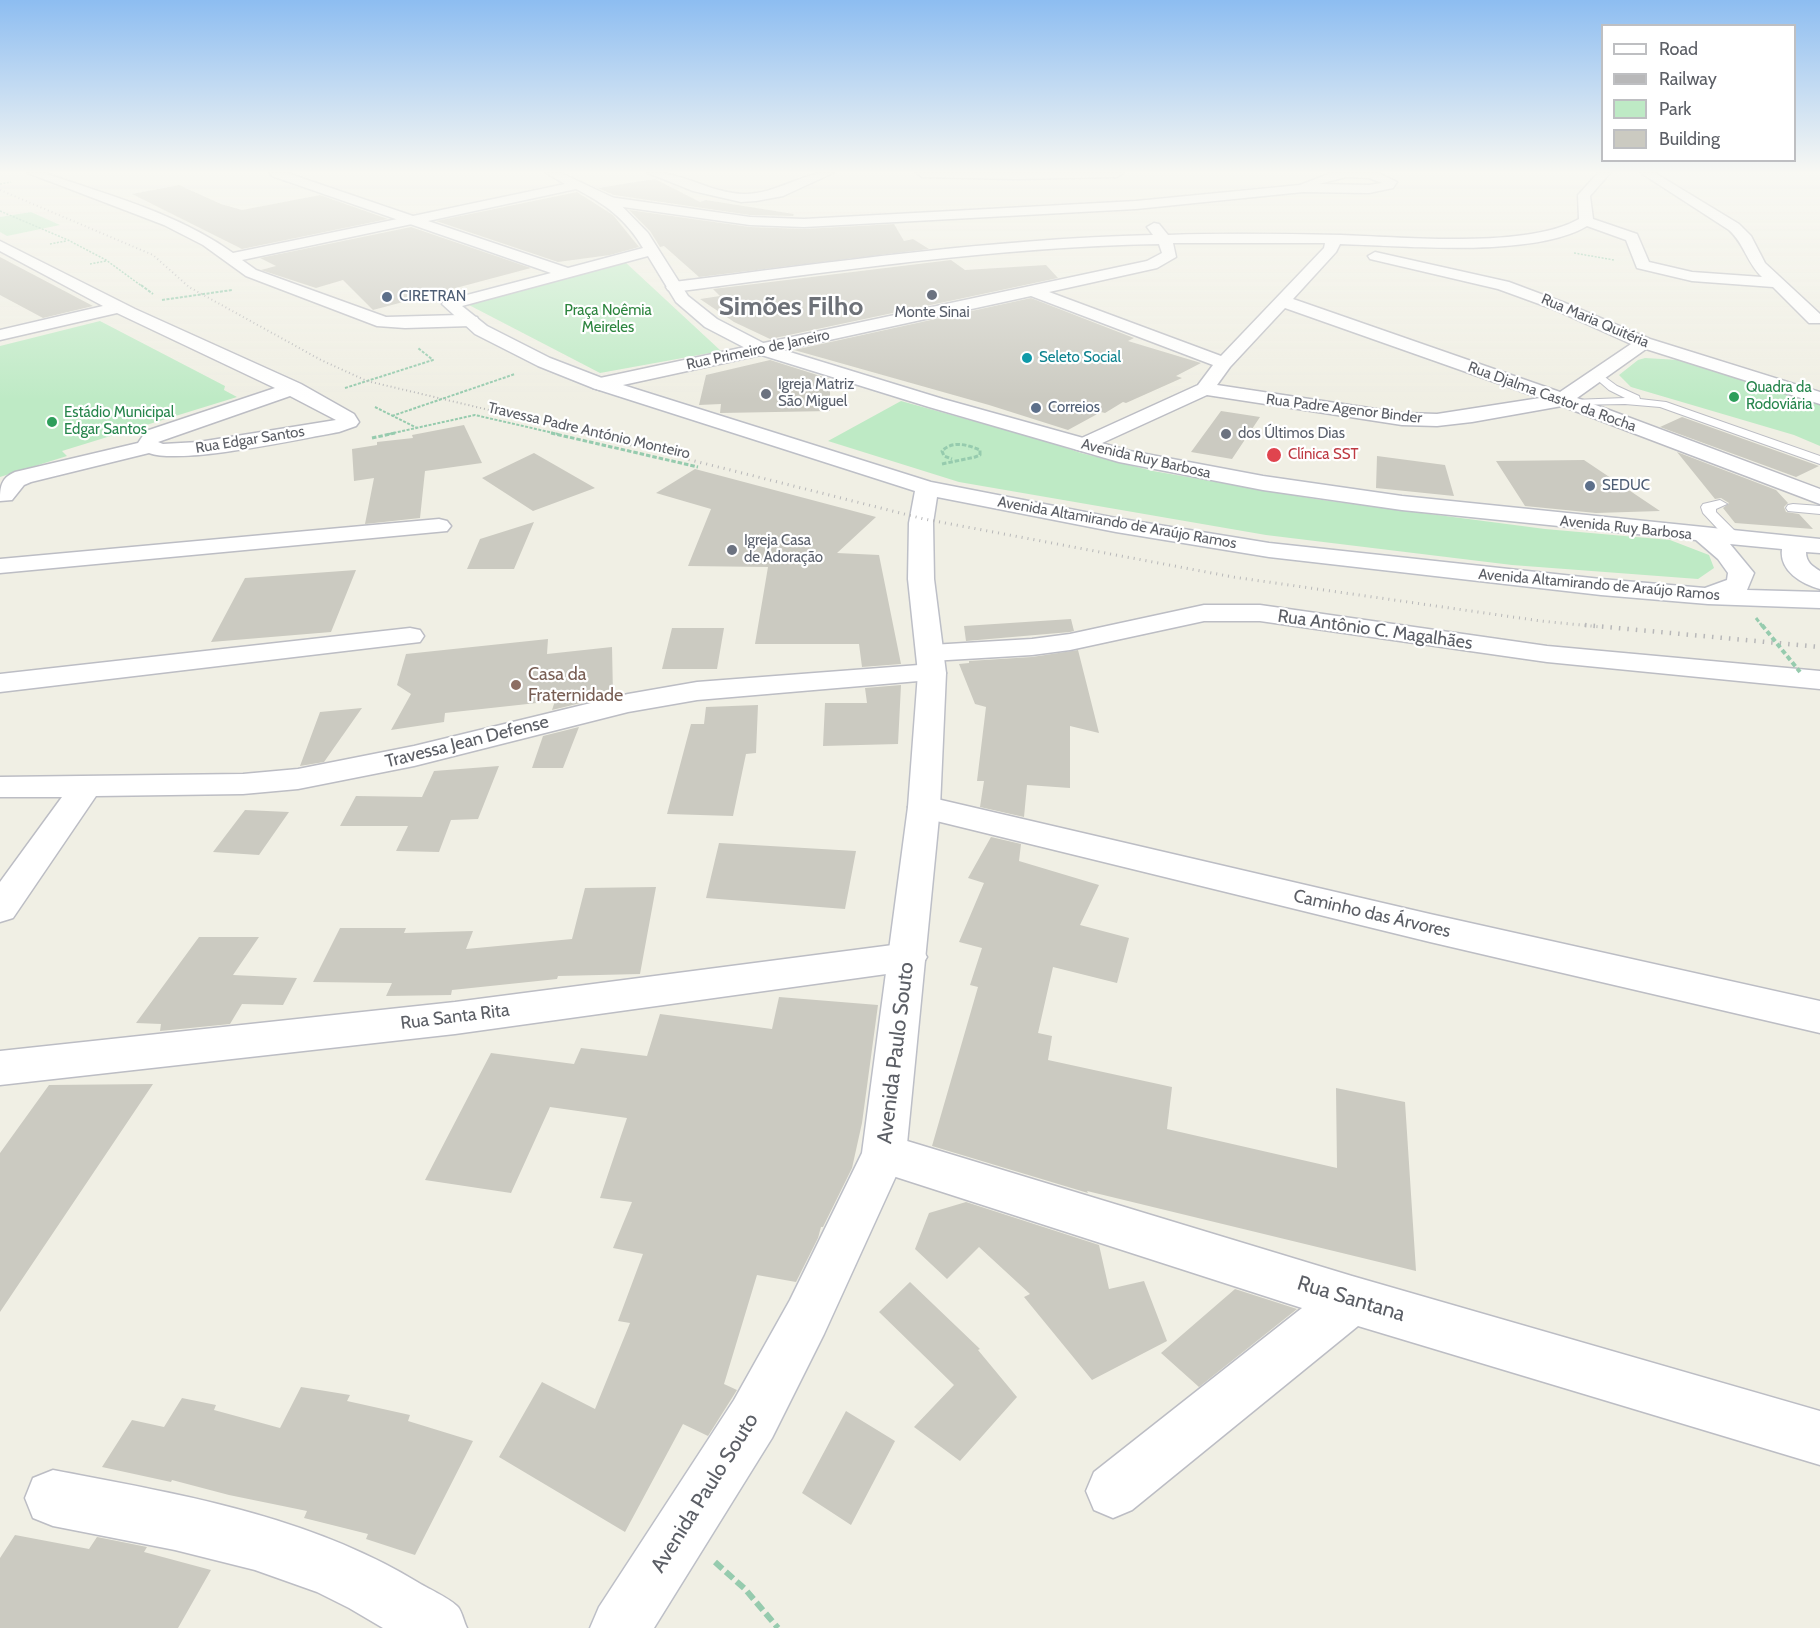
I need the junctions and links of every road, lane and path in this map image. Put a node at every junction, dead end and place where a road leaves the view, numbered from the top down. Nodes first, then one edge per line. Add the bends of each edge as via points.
1 (7, 249) edge
2 (84, 249) edge
3 (217, 249) edge
4 (272, 249) edge
5 (497, 249) edge
6 (988, 249) edge
7 (1169, 249) edge
8 (1329, 249) edge
9 (1354, 249) edge
10 (1636, 249) edge
11 (1750, 249) edge
12 (651, 251) joint
13 (229, 258) junction
14 (564, 272) junction
15 (1776, 283) junction
16 (277, 284) junction
17 (674, 287) junction
18 (1035, 292) junction
19 (162, 300) junction
20 (1282, 301) junction
21 (450, 304) junction
22 (172, 306) dead end
23 (120, 308) junction
24 (1815, 319) dead end
25 (471, 321) junction
26 (383, 322) junction
27 (0, 335) edge
28 (1644, 344) junction
29 (761, 349) junction
30 (1224, 363) junction
31 (515, 374) dead end
32 (1598, 375) junction
33 (600, 384) junction
34 (1205, 389) junction
35 (302, 393) junction
36 (1820, 398) edge
37 (1567, 401) junction
38 (1643, 401) junction
39 (375, 407) dead end
40 (475, 415) dead end
41 (392, 416) junction
42 (419, 429) dead end
43 (1082, 445) junction
44 (150, 446) junction
45 (952, 459) joint
46 (1820, 460) edge
47 (698, 467) dead end
48 (927, 488) junction
49 (4, 495) dead end
50 (1820, 497) edge
51 (1720, 504) dead end
52 (1793, 508) dead end
53 (1820, 510) edge
54 (439, 526) dead end
55 (1705, 536) junction
56 (1735, 539) junction
57 (1808, 545) edge
58 (10, 565) edge
59 (1820, 581) edge
60 (0, 587) edge
61 (1708, 596) junction
62 (1820, 600) edge
63 (1756, 618) dead end
64 (410, 636) dead end
65 (932, 663) junction
66 (1810, 676) edge
67 (0, 683) edge
68 (0, 787) edge
69 (86, 787) junction
70 (924, 807) junction
71 (0, 909) edge
72 (908, 957) junction
73 (1820, 1017) edge
74 (0, 1068) edge
75 (884, 1154) junction
76 (1352, 1300) junction
77 (1820, 1438) edge
78 (1113, 1491) dead end
79 (53, 1498) dead end
80 (681, 1532) junction
81 (437, 1628) edge
82 (620, 1628) edge
83 (778, 1628) edge

1 - 23 street
2 - 19 path
3 - 13 street
4 - 13 street
5 - 14 street
6 - 17 street
7 - 18 street, Rua Primeiro de Janeiro via 1169,257 1162,261
8 - 20 street
9 - 28 street, Rua Maria Quitéria via 1503,285
10 - 15 street via 1642,265 1689,276
11 - 15 street via 1758,265
12 - 14 street
12 - 17 street, Avenida Ruy Barbosa
13 - 16 street
14 - 21 street
15 - 24 street
16 - 19 path
16 - 26 street
17 - 29 street, Avenida Ruy Barbosa via 682,299 711,323
18 - 29 street, Rua Primeiro de Janeiro
18 - 30 street
19 - 22 path
20 - 30 street
20 - 37 street, Rua Djalma Castor da Rocha
21 - 25 street, Avenida Altamirando de Araújo Ramos
21 - 26 street
23 - 27 street
23 - 35 street
25 - 26 street
25 - 33 street, Avenida Altamirando de Araújo Ramos via 509,346
26 - 35 path via 434,360
28 - 32 street, Rua Padre Agenor Binder
28 - 36 street, Rua Maria Quitéria
29 - 33 street, Rua Primeiro de Janeiro
29 - 43 street, Avenida Ruy Barbosa
30 - 34 street
31 - 41 path, bridge
32 - 37 street, Rua Padre Agenor Binder
32 - 38 lane via 1613,388
33 - 48 street, Avenida Altamirando de Araújo Ramos
34 - 37 street, Rua Padre Agenor Binder via 1362,414 1425,419 1473,416
34 - 43 street
35 - 44 street via 153,435 147,441
35 - 44 street, Rua Edgar Santos via 349,422 199,448 161,450
37 - 38 lane
37 - 50 street, Rua Djalma Castor da Rocha
38 - 46 lane via 1682,410
39 - 41 path
40 - 47 path, Travessa Padre António Monteiro
41 - 42 path
43 - 55 street, Avenida Ruy Barbosa via 1263,483 1402,503
44 - 49 street via 23,477
45 - 45 path via 973,459 980,455 980,450 964,444 946,447 942,451 944,456
48 - 61 street, Avenida Altamirando de Araújo Ramos via 1269,550
48 - 65 street, Avenida Paulo Souto via 921,523 921,579
51 - 56 lane via 1708,507 1710,513
52 - 53 lane
54 - 58 street
55 - 56 street, Avenida Ruy Barbosa
55 - 61 street via 1737,564 1741,573 1738,584
56 - 57 street, Avenida Ruy Barbosa
57 - 59 street via 1792,551 1794,561
58 - 60 street
61 - 62 street, Avenida Altamirando de Araújo Ramos
63 - 66 path, bridge
64 - 67 street
65 - 66 street, Rua Antônio C. Magalhães via 1232,611 1547,654
65 - 69 street, Travessa Jean Defense via 697,691 617,705 414,756 298,779
65 - 70 street, Avenida Paulo Souto
68 - 69 street, Travessa Jean Defense
69 - 71 street
70 - 72 street, Avenida Paulo Souto
70 - 73 street, Caminho das Árvores
72 - 74 street, Rua Santa Rita via 620,998
72 - 75 street, Avenida Paulo Souto
75 - 76 street, Rua Santana
75 - 80 street, Avenida Paulo Souto via 807,1317 753,1419
76 - 77 street, Rua Santana
76 - 78 street
79 - 81 street via 199,1526 299,1557 369,1587
80 - 82 street, Avenida Paulo Souto
80 - 83 path via 745,1589

